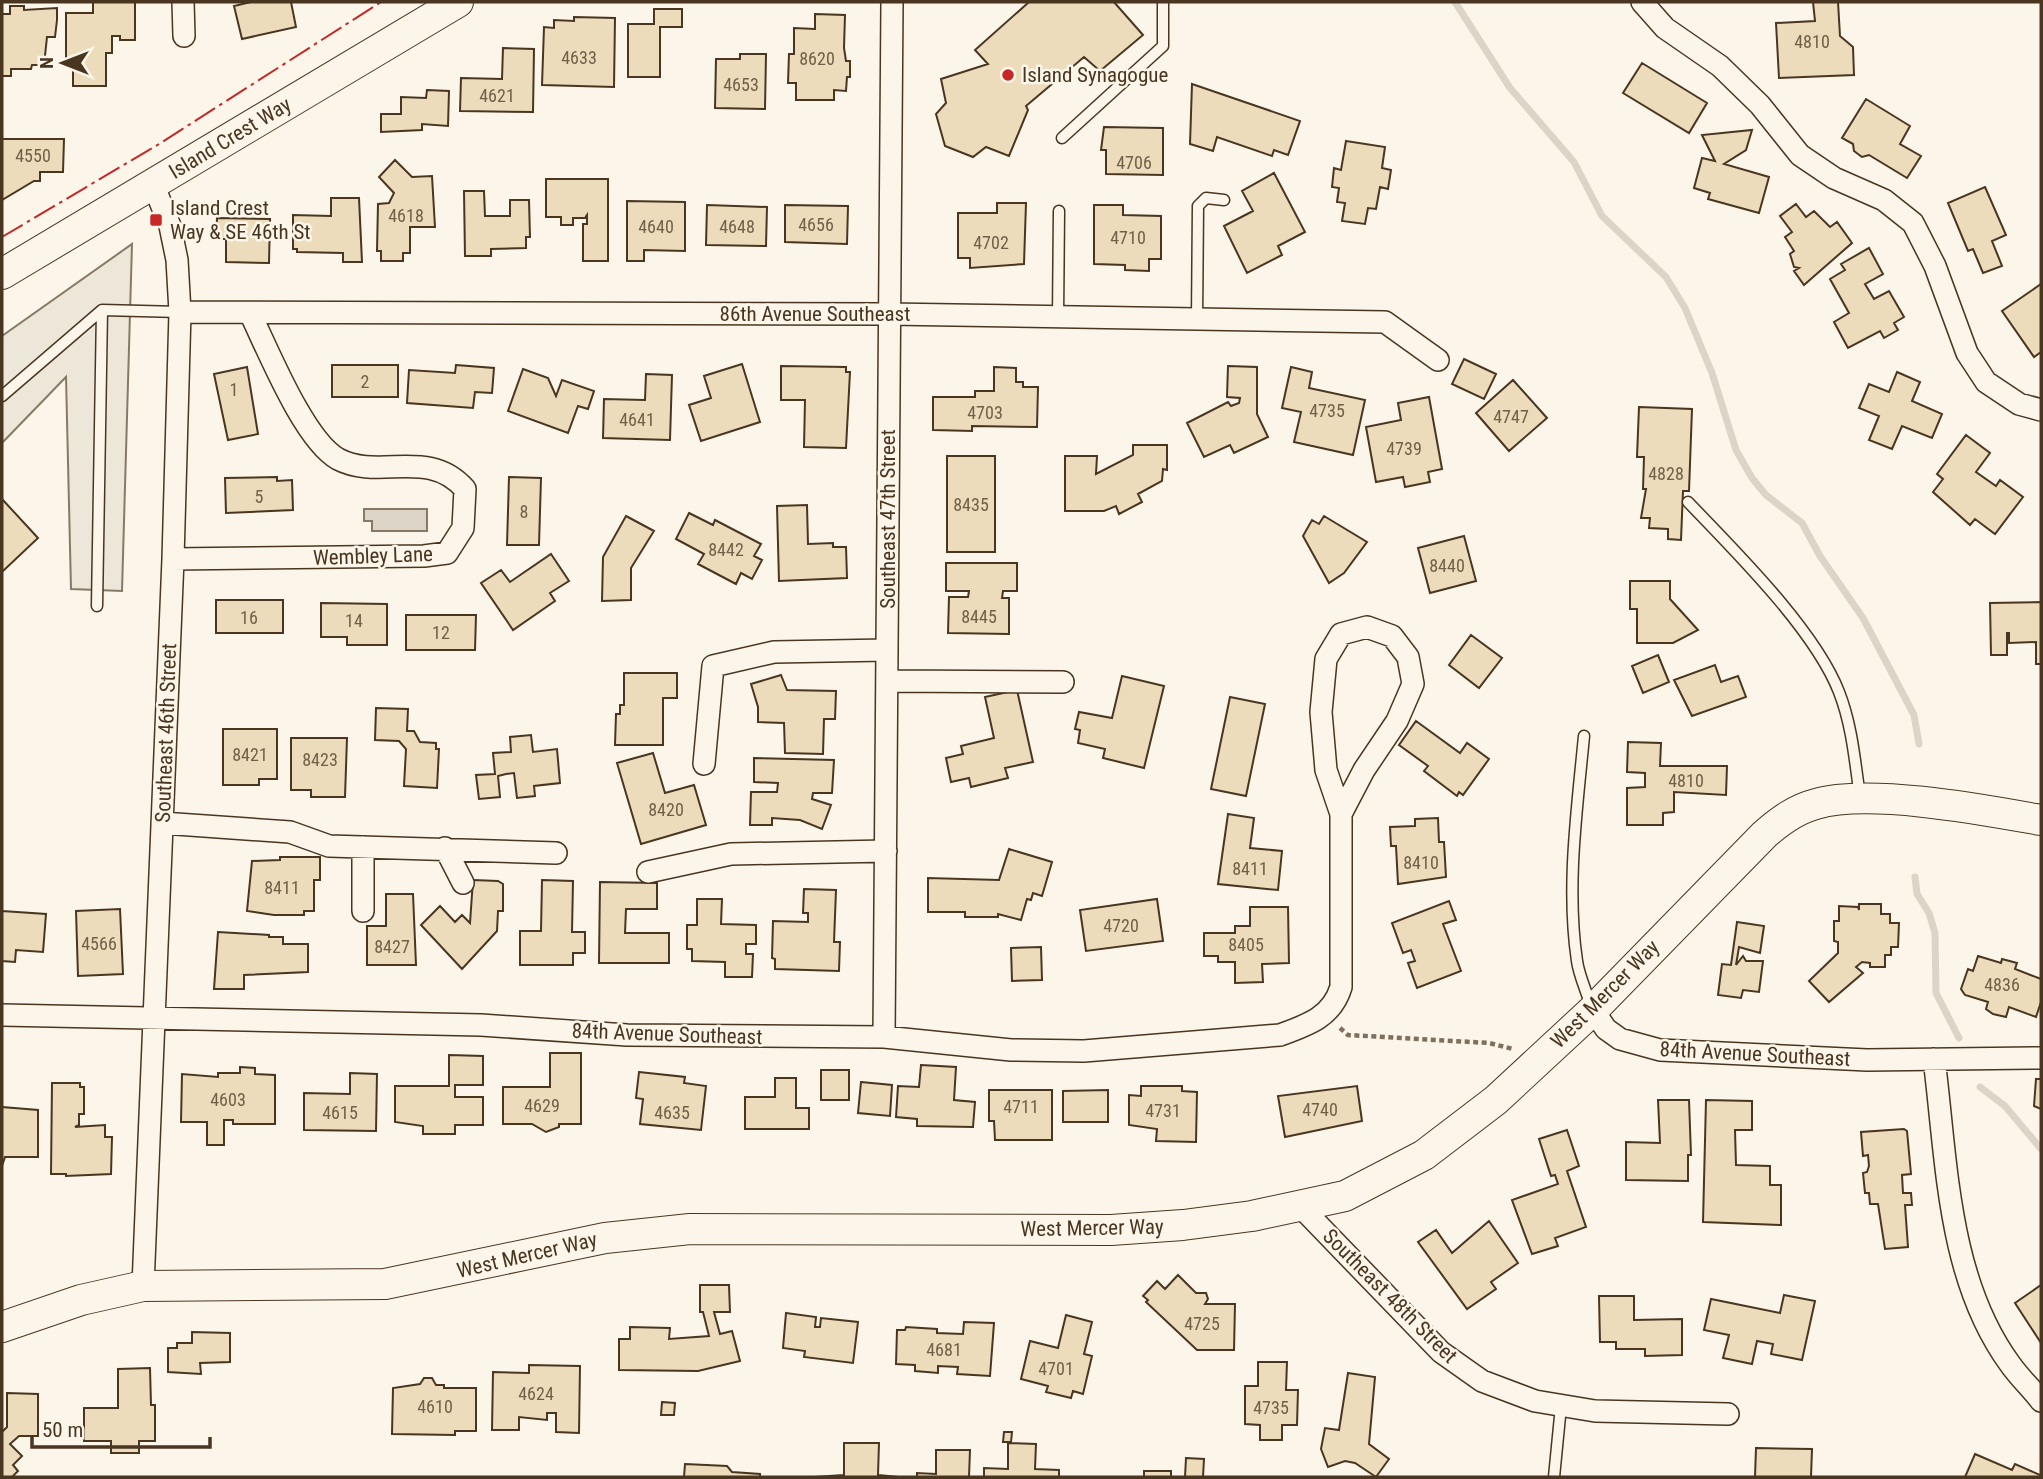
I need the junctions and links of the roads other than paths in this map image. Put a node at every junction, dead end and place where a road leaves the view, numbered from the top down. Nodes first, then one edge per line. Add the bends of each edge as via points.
1 (183, 2) edge
2 (458, 2) edge
3 (892, 2) edge
4 (1163, 2) edge
5 (1642, 2) edge
6 (184, 36) dead end
7 (1062, 138) dead end
8 (153, 184) junction
9 (1224, 200) dead end
10 (1059, 211) dead end
11 (2, 274) edge
12 (102, 310) junction
13 (180, 312) junction
14 (250, 313) junction
15 (889, 314) junction
16 (1058, 317) junction
17 (1197, 319) junction
18 (1438, 360) dead end
19 (2, 396) edge
20 (2041, 410) edge
21 (1688, 502) dead end
22 (173, 559) junction
23 (97, 606) dead end
24 (887, 650) junction
25 (887, 681) junction
26 (1063, 682) dead end
27 (1584, 736) dead end
28 (704, 764) dead end
29 (1861, 799) junction
30 (1341, 814) junction
31 (2041, 820) edge
32 (162, 823) junction
33 (363, 847) junction
34 (444, 848) junction
35 (886, 851) junction
36 (556, 853) dead end
37 (648, 872) dead end
38 (463, 883) dead end
39 (363, 911) dead end
40 (1592, 1010) junction
41 (2, 1015) edge
42 (154, 1018) junction
43 (884, 1037) junction
44 (2041, 1058) edge
45 (1934, 1059) junction
46 (1301, 1207) junction
47 (143, 1286) junction
48 (2, 1327) edge
49 (2041, 1401) edge
50 (1561, 1406) junction
51 (1728, 1414) dead end
52 (1554, 1477) edge

1 - 6 street
2 - 8 street, Island Crest Way
3 - 15 street, Southeast 47th Street
4 - 7 lane via 1163,46
5 - 20 street via 1665,28 1720,66 1760,105 1800,155 1834,178 1884,200 1913,223 1935,266 1967,353 1986,382 2019,404
8 - 11 street, Island Crest Way
8 - 13 street, Southeast 46th Street via 170,226
9 - 17 lane via 1206,198 1198,206
10 - 16 lane
12 - 13 lane
12 - 19 lane
12 - 23 lane
13 - 14 street, 86th Avenue Southeast
13 - 22 street, Southeast 46th Street
14 - 15 street, 86th Avenue Southeast
14 - 22 street, Wembley Lane via 309,430 324,449 354,465 439,468 454,476 465,489 463,528 447,553 424,556
15 - 16 street, 86th Avenue Southeast
15 - 24 street, Southeast 47th Street
16 - 17 street, 86th Avenue Southeast
17 - 18 street, 86th Avenue Southeast via 1385,322
21 - 29 lane via 1790,617 1827,667 1848,723
22 - 32 street, Southeast 46th Street
24 - 25 street, Southeast 47th Street
24 - 28 street via 774,652 713,666
25 - 26 street
25 - 35 street, Southeast 47th Street
27 - 40 lane, 84th Avenue Southeast via 1573,906 1577,963
29 - 31 street, West Mercer Way
29 - 40 street, West Mercer Way via 1815,804 1780,821
30 - 30 street via 1396,722 1413,684 1408,657 1392,636 1367,627 1341,634 1326,659 1321,712 1326,770
30 - 43 street, 84th Avenue Southeast via 1341,986 1327,1014 1309,1025 1280,1035 1084,1051 1011,1050
32 - 33 street via 290,832 329,846
32 - 42 street, Southeast 46th Street
33 - 34 street
33 - 39 street
34 - 36 street
34 - 38 street
35 - 37 street via 731,854
35 - 43 street, Southeast 47th Street
40 - 45 street, 84th Avenue Southeast via 1620,1039 1660,1050
40 - 46 street, West Mercer Way via 1496,1100 1424,1155 1345,1196
41 - 42 street, 84th Avenue Southeast
42 - 43 street, 84th Avenue Southeast via 481,1026 627,1035
42 - 47 street, Southeast 46th Street
44 - 45 street, 84th Avenue Southeast
45 - 49 street via 1957,1237 1968,1279 2009,1362
46 - 47 street, West Mercer Way via 1183,1225 1111,1230 662,1231 605,1238 385,1284
46 - 50 street, Southeast 48th Street via 1441,1352 1482,1381
47 - 48 street, West Mercer Way via 81,1300
50 - 51 street, Southeast 48th Street via 1643,1414
50 - 52 lane

